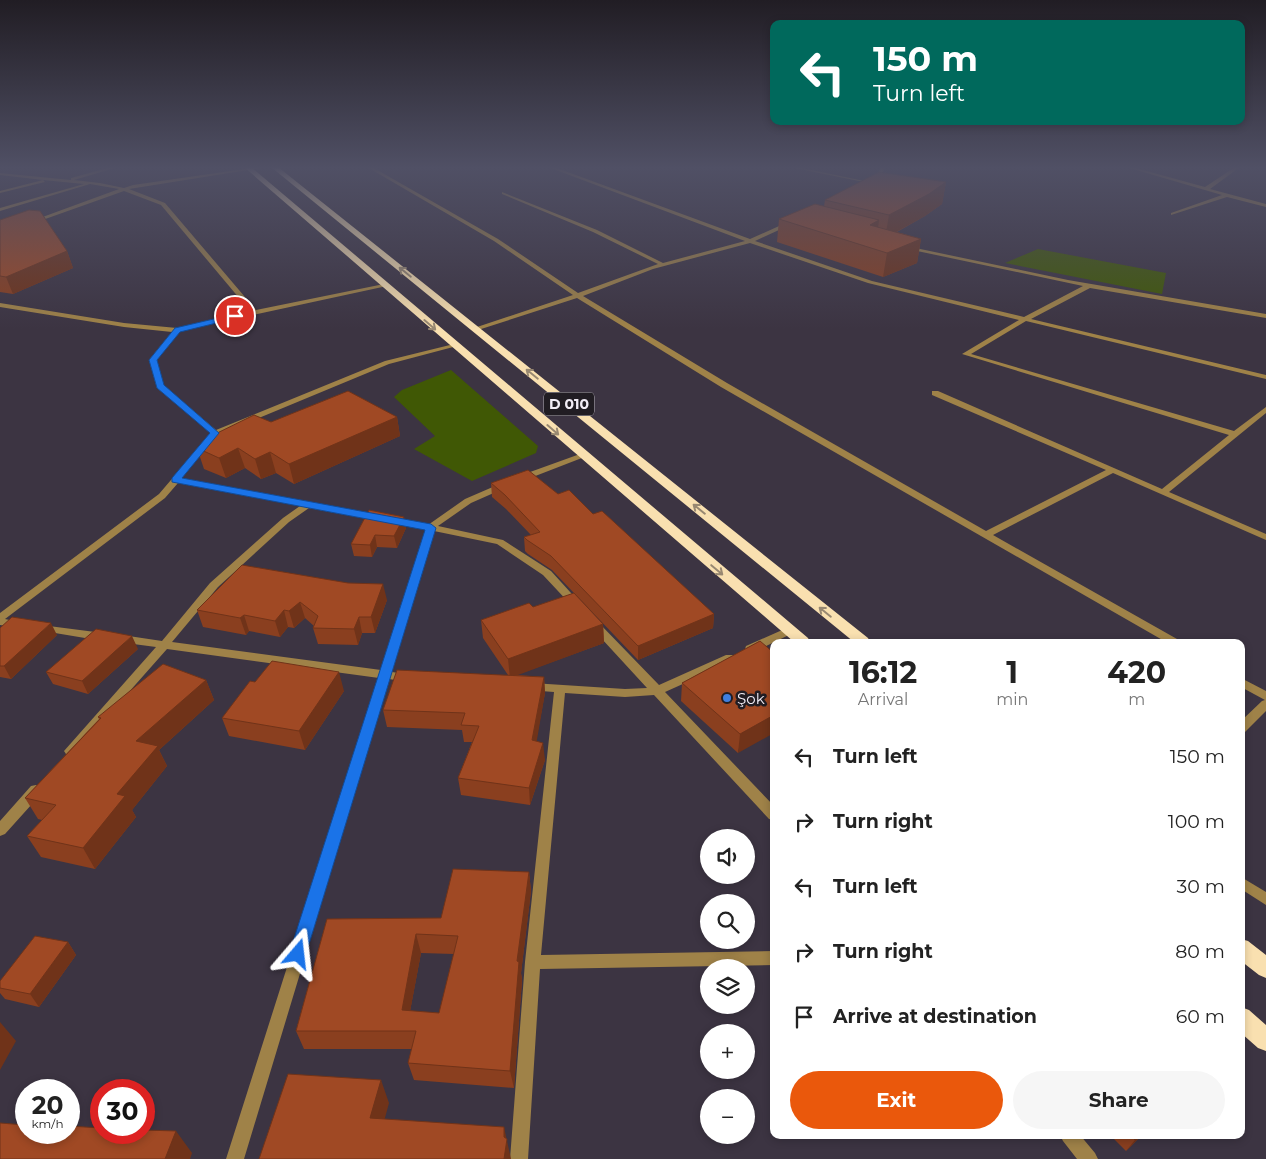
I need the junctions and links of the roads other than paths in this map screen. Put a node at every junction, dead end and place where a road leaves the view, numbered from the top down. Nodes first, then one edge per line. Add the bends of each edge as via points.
1 (34, 221) edge
2 (177, 221) edge
3 (310, 221) edge
4 (342, 221) edge
5 (463, 221) edge
6 (571, 221) edge
7 (696, 221) edge
8 (794, 221) edge
9 (26, 224) edge
10 (750, 241) junction
11 (900, 246) edge
12 (663, 265) junction
13 (384, 286) junction
14 (1090, 286) junction
15 (578, 296) junction
16 (0, 305) edge
17 (254, 312) junction
18 (1266, 316) edge
19 (1025, 319) junction
20 (476, 328) junction
21 (177, 330) junction
22 (454, 346) junction
23 (1266, 377) edge
24 (935, 393) dead end
25 (1266, 409) edge
26 (215, 433) junction
27 (1235, 434) junction
28 (583, 456) junction
29 (1113, 470) junction
30 (176, 480) junction
31 (1163, 492) junction
32 (308, 504) junction
33 (431, 528) junction
34 (985, 535) junction
35 (1266, 537) edge
36 (0, 618) edge
37 (0, 622) edge
38 (789, 631) junction
39 (771, 639) edge
40 (799, 639) edge
41 (859, 639) edge
42 (1168, 639) edge
43 (770, 640) edge
44 (164, 645) junction
45 (383, 675) junction
46 (423, 679) edge
47 (1245, 684) edge
48 (521, 686) edge
49 (560, 688) junction
50 (657, 691) junction
51 (1266, 696) edge
52 (1266, 704) edge
53 (1245, 725) edge
54 (59, 764) edge
55 (46, 778) edge
56 (770, 812) edge
57 (0, 830) edge
58 (1245, 885) edge
59 (1266, 899) edge
60 (1245, 951) edge
61 (770, 958) edge
62 (533, 962) junction
63 (1266, 968) edge
64 (1245, 1022) edge
65 (1266, 1040) edge
66 (1072, 1139) edge
67 (235, 1159) edge
68 (519, 1159) edge
69 (1089, 1159) edge

1 - 9 street
2 - 17 street
3 - 13 highway, D 010
20 -> 4 highway, D 010
5 - 15 street
6 - 12 street
7 - 10 street
8 - 10 street
10 - 12 street
10 - 19 street via 870,282
11 - 14 street
12 - 15 street
13 - 17 street
13 -> 22 highway, D 010
14 - 18 street
14 - 19 street
15 - 20 street
15 - 34 street via 724,385
16 - 21 street
17 - 21 street
19 - 23 street
19 - 27 street via 965,354
41 -> 20 highway, D 010
21 - 26 street via 152,360 160,386
22 - 26 street via 387,362
22 -> 28 highway, D 010
24 - 29 street
25 - 27 street
26 - 30 street
27 - 31 street
28 - 33 street via 468,501
28 -> 38 highway, D 010
29 - 31 street
29 - 34 street
30 - 32 street
30 - 36 street via 162,496
31 - 35 street
32 - 33 street
32 - 44 street via 214,585
33 - 45 street
33 - 50 street via 500,542 547,573
34 - 42 street
37 - 44 street
38 - 39 street
38 - 40 highway, D 010
43 - 50 street
44 - 45 street
44 - 54 street
45 - 46 street
45 - 67 street
47 - 51 street
48 - 49 street
49 - 50 street via 625,693
49 - 62 street
50 - 56 street
52 - 53 street
55 - 57 street
58 - 59 lane
60 - 63 highway
61 - 62 street
62 - 68 street
64 - 65 highway
66 - 69 street

